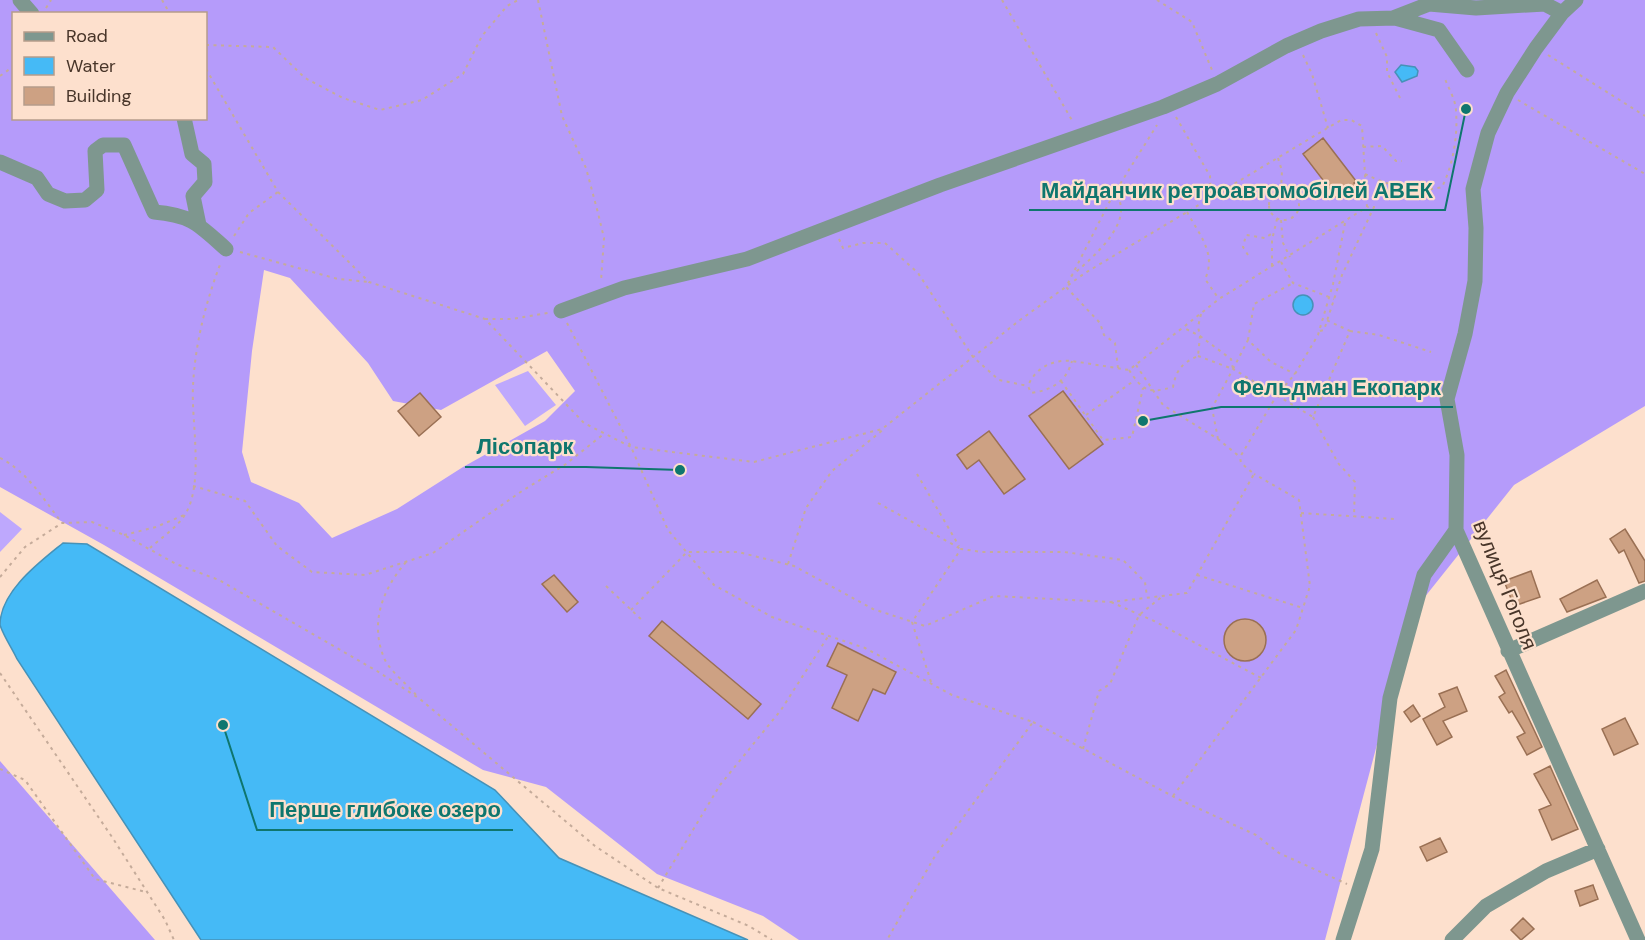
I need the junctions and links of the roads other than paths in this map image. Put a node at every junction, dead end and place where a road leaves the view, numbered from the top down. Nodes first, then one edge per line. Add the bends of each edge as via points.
1 (20, 0) edge
2 (1576, 0) edge
3 (30, 12) edge
4 (1562, 13) junction
5 (1392, 18) junction
6 (1467, 70) dead end
7 (184, 120) edge
8 (0, 162) edge
9 (200, 225) junction
10 (226, 249) road end
11 (561, 311) road end
12 (1456, 530) junction
13 (1645, 591) edge
14 (1508, 651) junction
15 (1598, 849) junction
16 (1343, 940) edge
17 (1452, 940) edge
18 (1638, 940) edge

1 - 3 street
2 - 4 street, вулиця Гоголя
4 - 5 street via 1545,4 1476,8 1429,4
4 - 12 street, вулиця Гоголя via 1507,93 1488,133 1473,189 1475,281 1447,399 1457,455
5 - 6 street via 1439,30
5 - 11 street via 1321,31 1218,84 1169,104 747,259 624,288
7 - 9 street via 192,153 204,164 205,182 193,196
8 - 9 street via 36,178 48,194 65,201 85,200 97,190 95,151 103,145 124,145 154,212 180,214
9 - 10 street
12 - 14 street, вулиця Гоголя
12 - 16 street via 1424,575 1390,698 1372,849
13 - 14 street
14 - 15 street, вулиця Гоголя
15 - 17 street via 1546,871 1486,906
15 - 18 street, вулиця Гоголя

